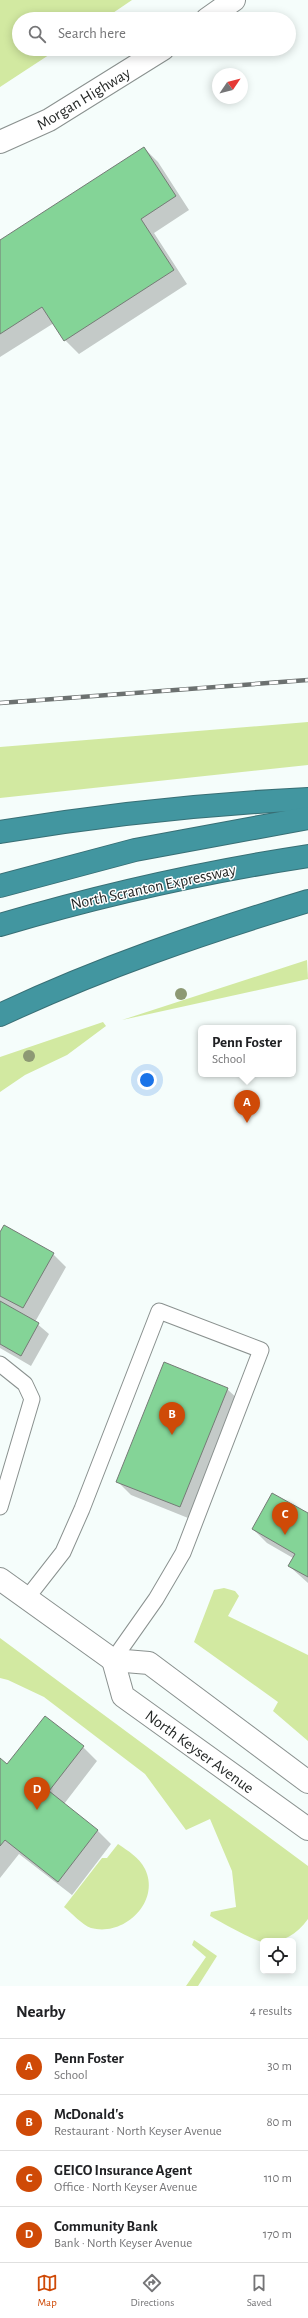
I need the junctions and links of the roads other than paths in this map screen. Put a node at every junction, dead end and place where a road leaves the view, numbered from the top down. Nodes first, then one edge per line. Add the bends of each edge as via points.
1 (234, 0) edge
2 (217, 12) edge
3 (152, 56) edge
4 (0, 142) edge
5 (308, 799) edge
6 (308, 818) edge
7 (0, 832) edge
8 (308, 856) edge
9 (0, 886) edge
10 (308, 901) edge
11 (0, 925) edge
12 (0, 1015) edge
13 (0, 1364) edge
14 (0, 1507) edge
15 (0, 1579) edge
16 (27, 1598) junction
17 (113, 1660) junction
18 (308, 1782) edge
19 (308, 1829) edge

1 - 2 main road
3 - 4 main road, Morgan Highway via 49,120
5 - 7 highway via 144,811
6 - 9 highway via 135,850
8 - 11 highway, North Scranton Expressway via 143,886
10 - 12 highway via 173,943 63,986
13 - 14 lane via 25,1384 32,1399
15 - 16 main road
16 - 17 main road
16 - 17 lane via 66,1545 159,1311 261,1350 183,1552 156,1599
17 - 18 main road via 149,1663
17 - 19 main road, North Keyser Avenue via 123,1696

